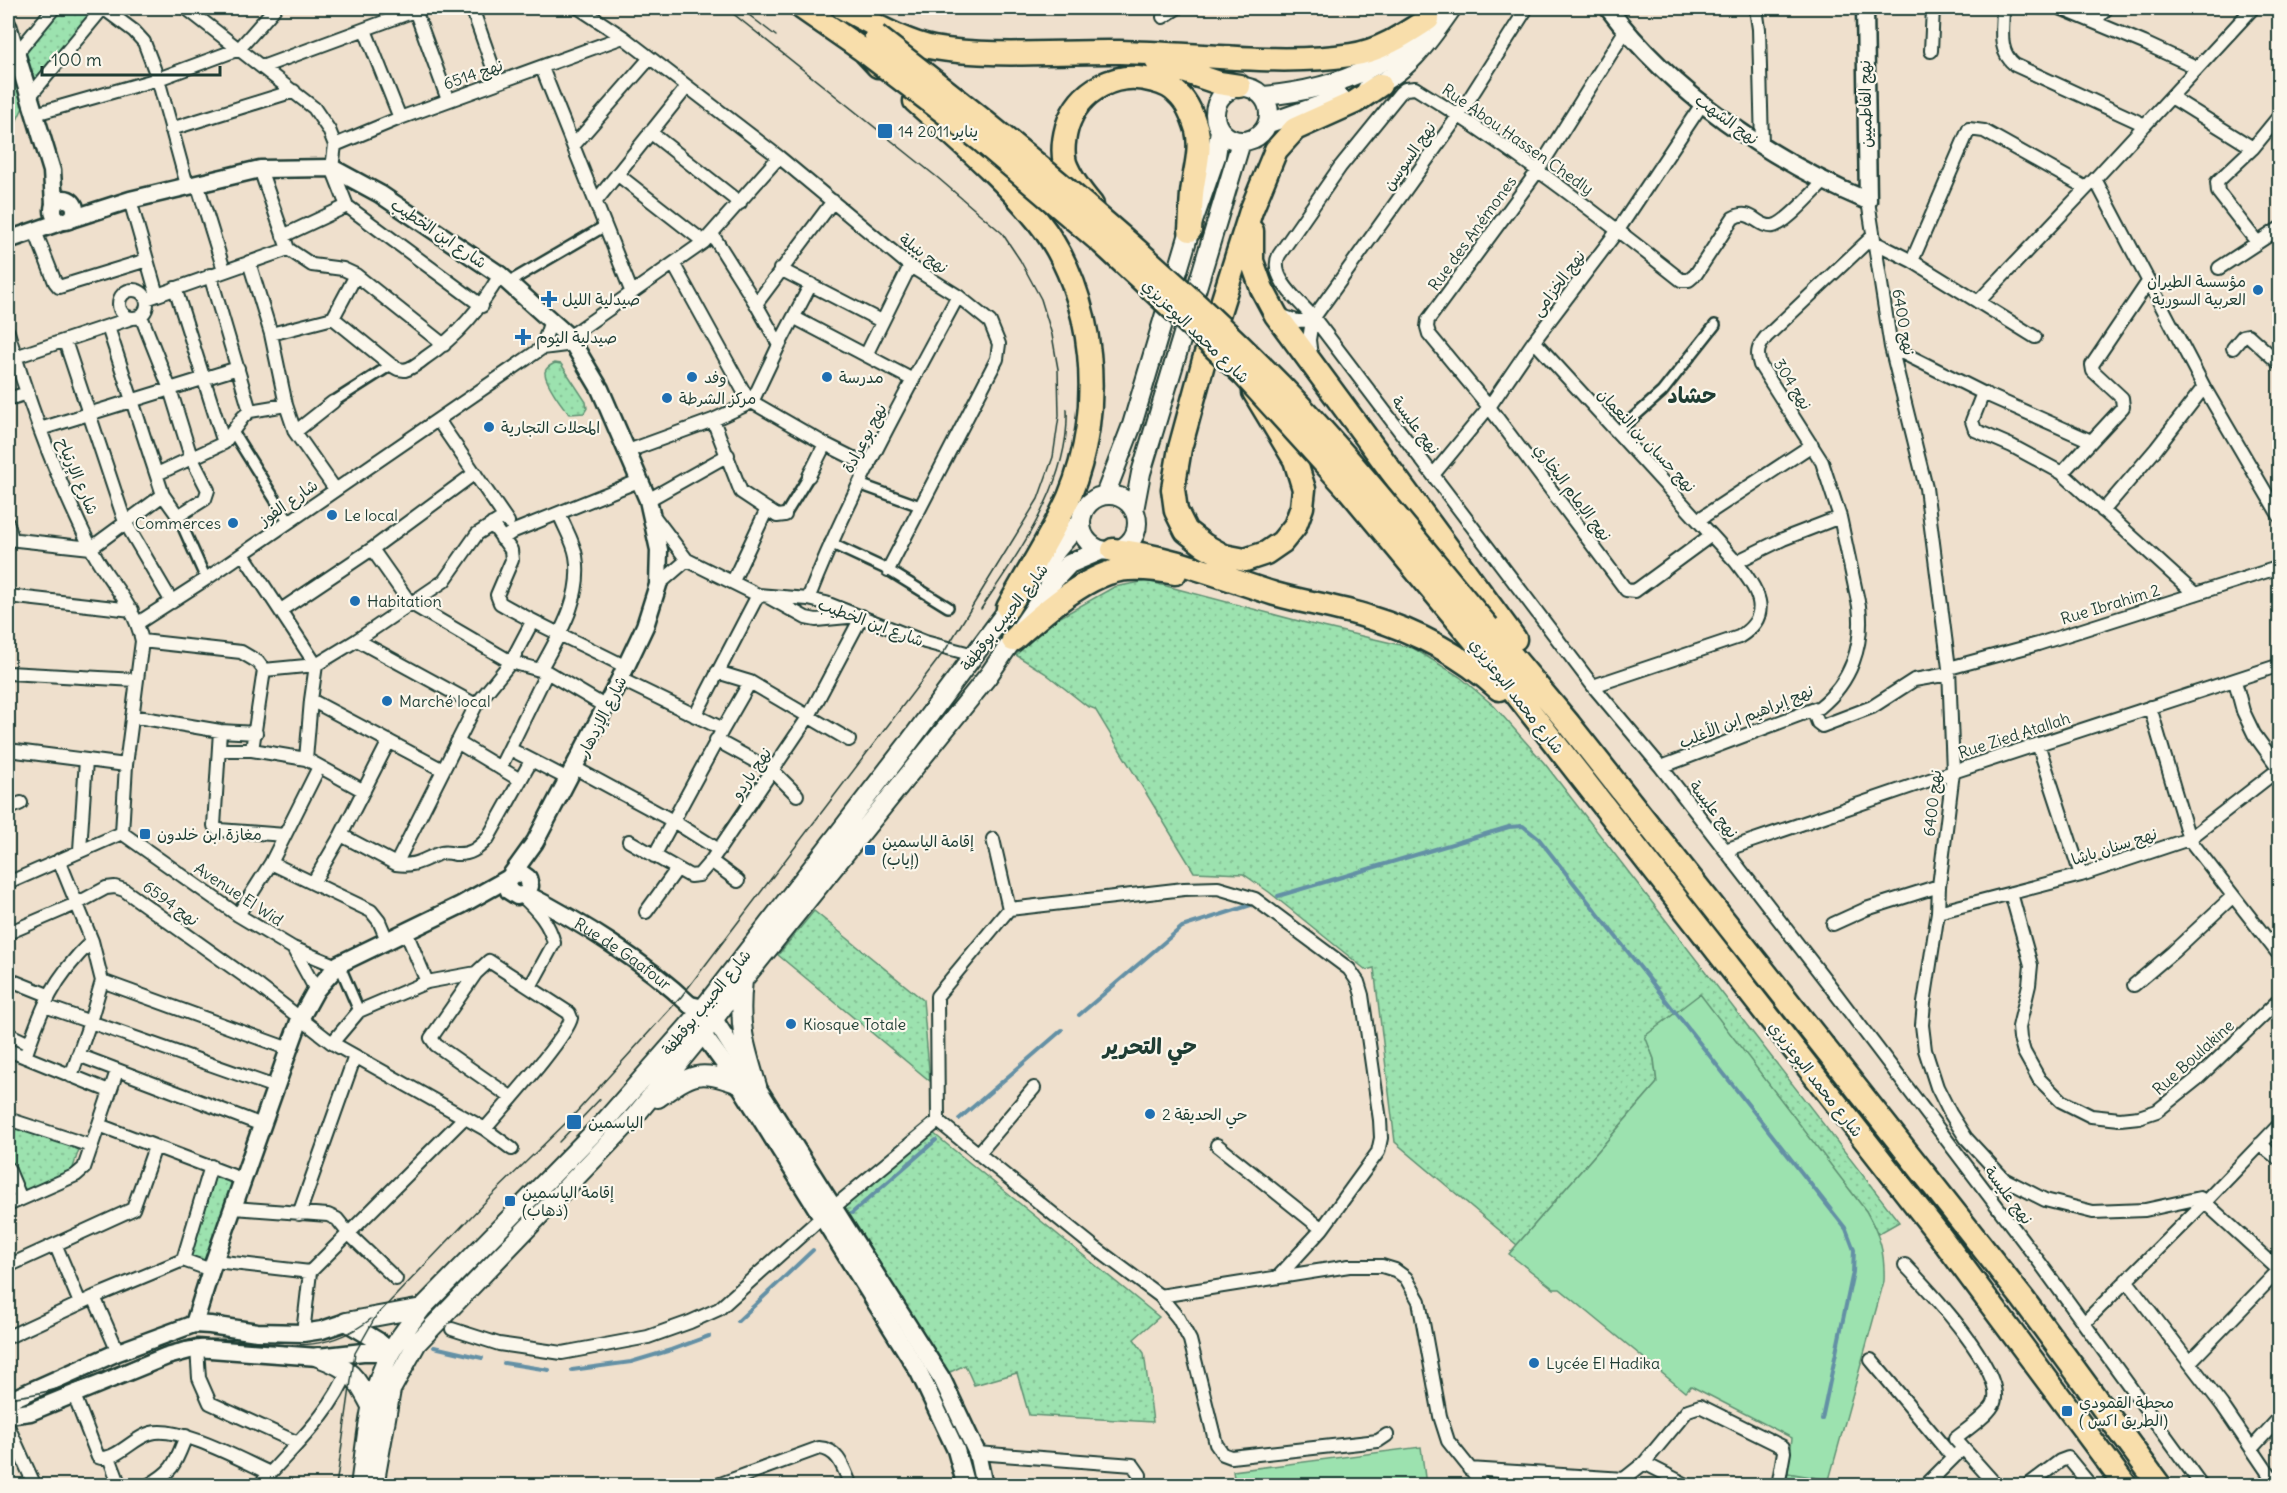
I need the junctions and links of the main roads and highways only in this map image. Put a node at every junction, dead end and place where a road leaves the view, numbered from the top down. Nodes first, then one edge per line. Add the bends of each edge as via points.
1 (802, 8) edge
2 (838, 8) edge
3 (843, 8) edge
4 (1452, 8) edge
5 (1432, 13) edge
6 (870, 43) junction
7 (1120, 52) junction
8 (1380, 85) junction
9 (1239, 87) junction
10 (1263, 96) junction
11 (1269, 123) junction
12 (1220, 130) junction
13 (1241, 142) junction
14 (1251, 211) junction
15 (1113, 229) junction
16 (1190, 230) junction
17 (1244, 375) junction
18 (1105, 495) junction
19 (1134, 510) junction
20 (1081, 521) junction
21 (1108, 550) junction
22 (1244, 584) junction
23 (1008, 608) junction
24 (1481, 634) junction
25 (1013, 640) junction
26 (1569, 724) junction
27 (1548, 737) junction
28 (742, 980) junction
29 (700, 1017) junction
30 (635, 1116) junction
31 (422, 1308) junction
32 (346, 1322) road end
33 (417, 1343) junction
34 (390, 1352) junction
35 (318, 1357) road end
36 (398, 1376) junction
37 (372, 1408) junction
38 (360, 1485) edge
39 (375, 1485) edge
40 (2126, 1485) edge
41 (2160, 1485) edge

1 - 6 highway, شارع محمد البوعزيزي
2 - 6 highway, شارع محمد البوعزيزي
3 - 7 highway via 932,48 1005,53
4 - 8 main road via 1416,58
5 - 7 highway via 1400,38 1353,55 1288,59
5 - 10 main road via 1394,53 1369,70 1312,89
6 - 15 highway, شارع محمد البوعزيزي, bridge via 995,128
6 - 17 highway, شارع محمد البوعزيزي, bridge via 1102,243
6 - 23 highway via 884,73 1012,190 1040,222 1074,285 1088,343 1091,395 1087,439 1068,497
7 - 9 highway
8 - 11 main road
8 - 14 highway via 1355,102 1295,129 1276,150
9 - 10 main road via 1256,90
9 - 12 main road via 1230,89 1217,103
10 - 11 main road via 1269,109
11 - 13 main road via 1258,137
12 - 13 main road
12 - 16 main road via 1216,156
13 - 19 main road via 1141,473
14 - 17 highway via 1204,360 1173,489 1176,511 1186,531 1224,556 1245,560 1282,542 1295,526 1304,489 1295,460
14 - 26 highway via 1252,261 1276,315 1551,690
15 - 16 highway via 1077,187 1065,161 1063,139 1071,115 1096,87 1115,79 1141,77 1178,93 1190,110 1199,156
15 - 24 highway, شارع محمد البوعزيزي, bridge via 1281,386 1363,478
16 - 18 main road via 1132,425
17 - 24 highway, شارع محمد البوعزيزي, bridge
18 - 19 main road via 1122,498
18 - 20 main road via 1089,504
19 - 21 main road via 1134,535 1128,542
20 - 21 main road via 1089,542
20 - 23 main road, شارع الحبيب بوقطفة
21 - 22 highway via 1146,553
21 - 25 main road, شارع الحبيب بوقطفة via 1069,564
22 - 25 highway via 1126,569 1076,589
22 - 27 highway via 1368,617 1428,639 1474,667
23 - 29 main road, شارع الحبيب بوقطفة
24 - 26 highway, شارع محمد البوعزيزي
24 - 27 highway, شارع محمد البوعزيزي
25 - 28 main road, شارع الحبيب بوقطفة
26 - 41 highway, شارع محمد البوعزيزي via 2023,1299
27 - 40 highway, شارع محمد البوعزيزي via 1940,1236
28 - 29 main road, شارع الحبيب بوقطفة
28 - 30 main road via 740,1023 748,1085 707,1074 695,1075
29 - 30 main road, شارع الحبيب بوقطفة
29 - 31 main road, شارع الحبيب بوقطفة via 606,1120
30 - 33 main road, شارع الحبيب بوقطفة
31 - 32 main road
31 - 34 main road, شارع الحبيب بوقطفة
33 - 34 main road
33 - 36 main road, شارع الحبيب بوقطفة
34 - 36 main road
34 - 37 main road, شارع الحبيب بوقطفة
35 - 37 main road via 348,1370
36 - 39 main road, شارع الحبيب بوقطفة via 387,1406
37 - 38 main road, شارع الحبيب بوقطفة

